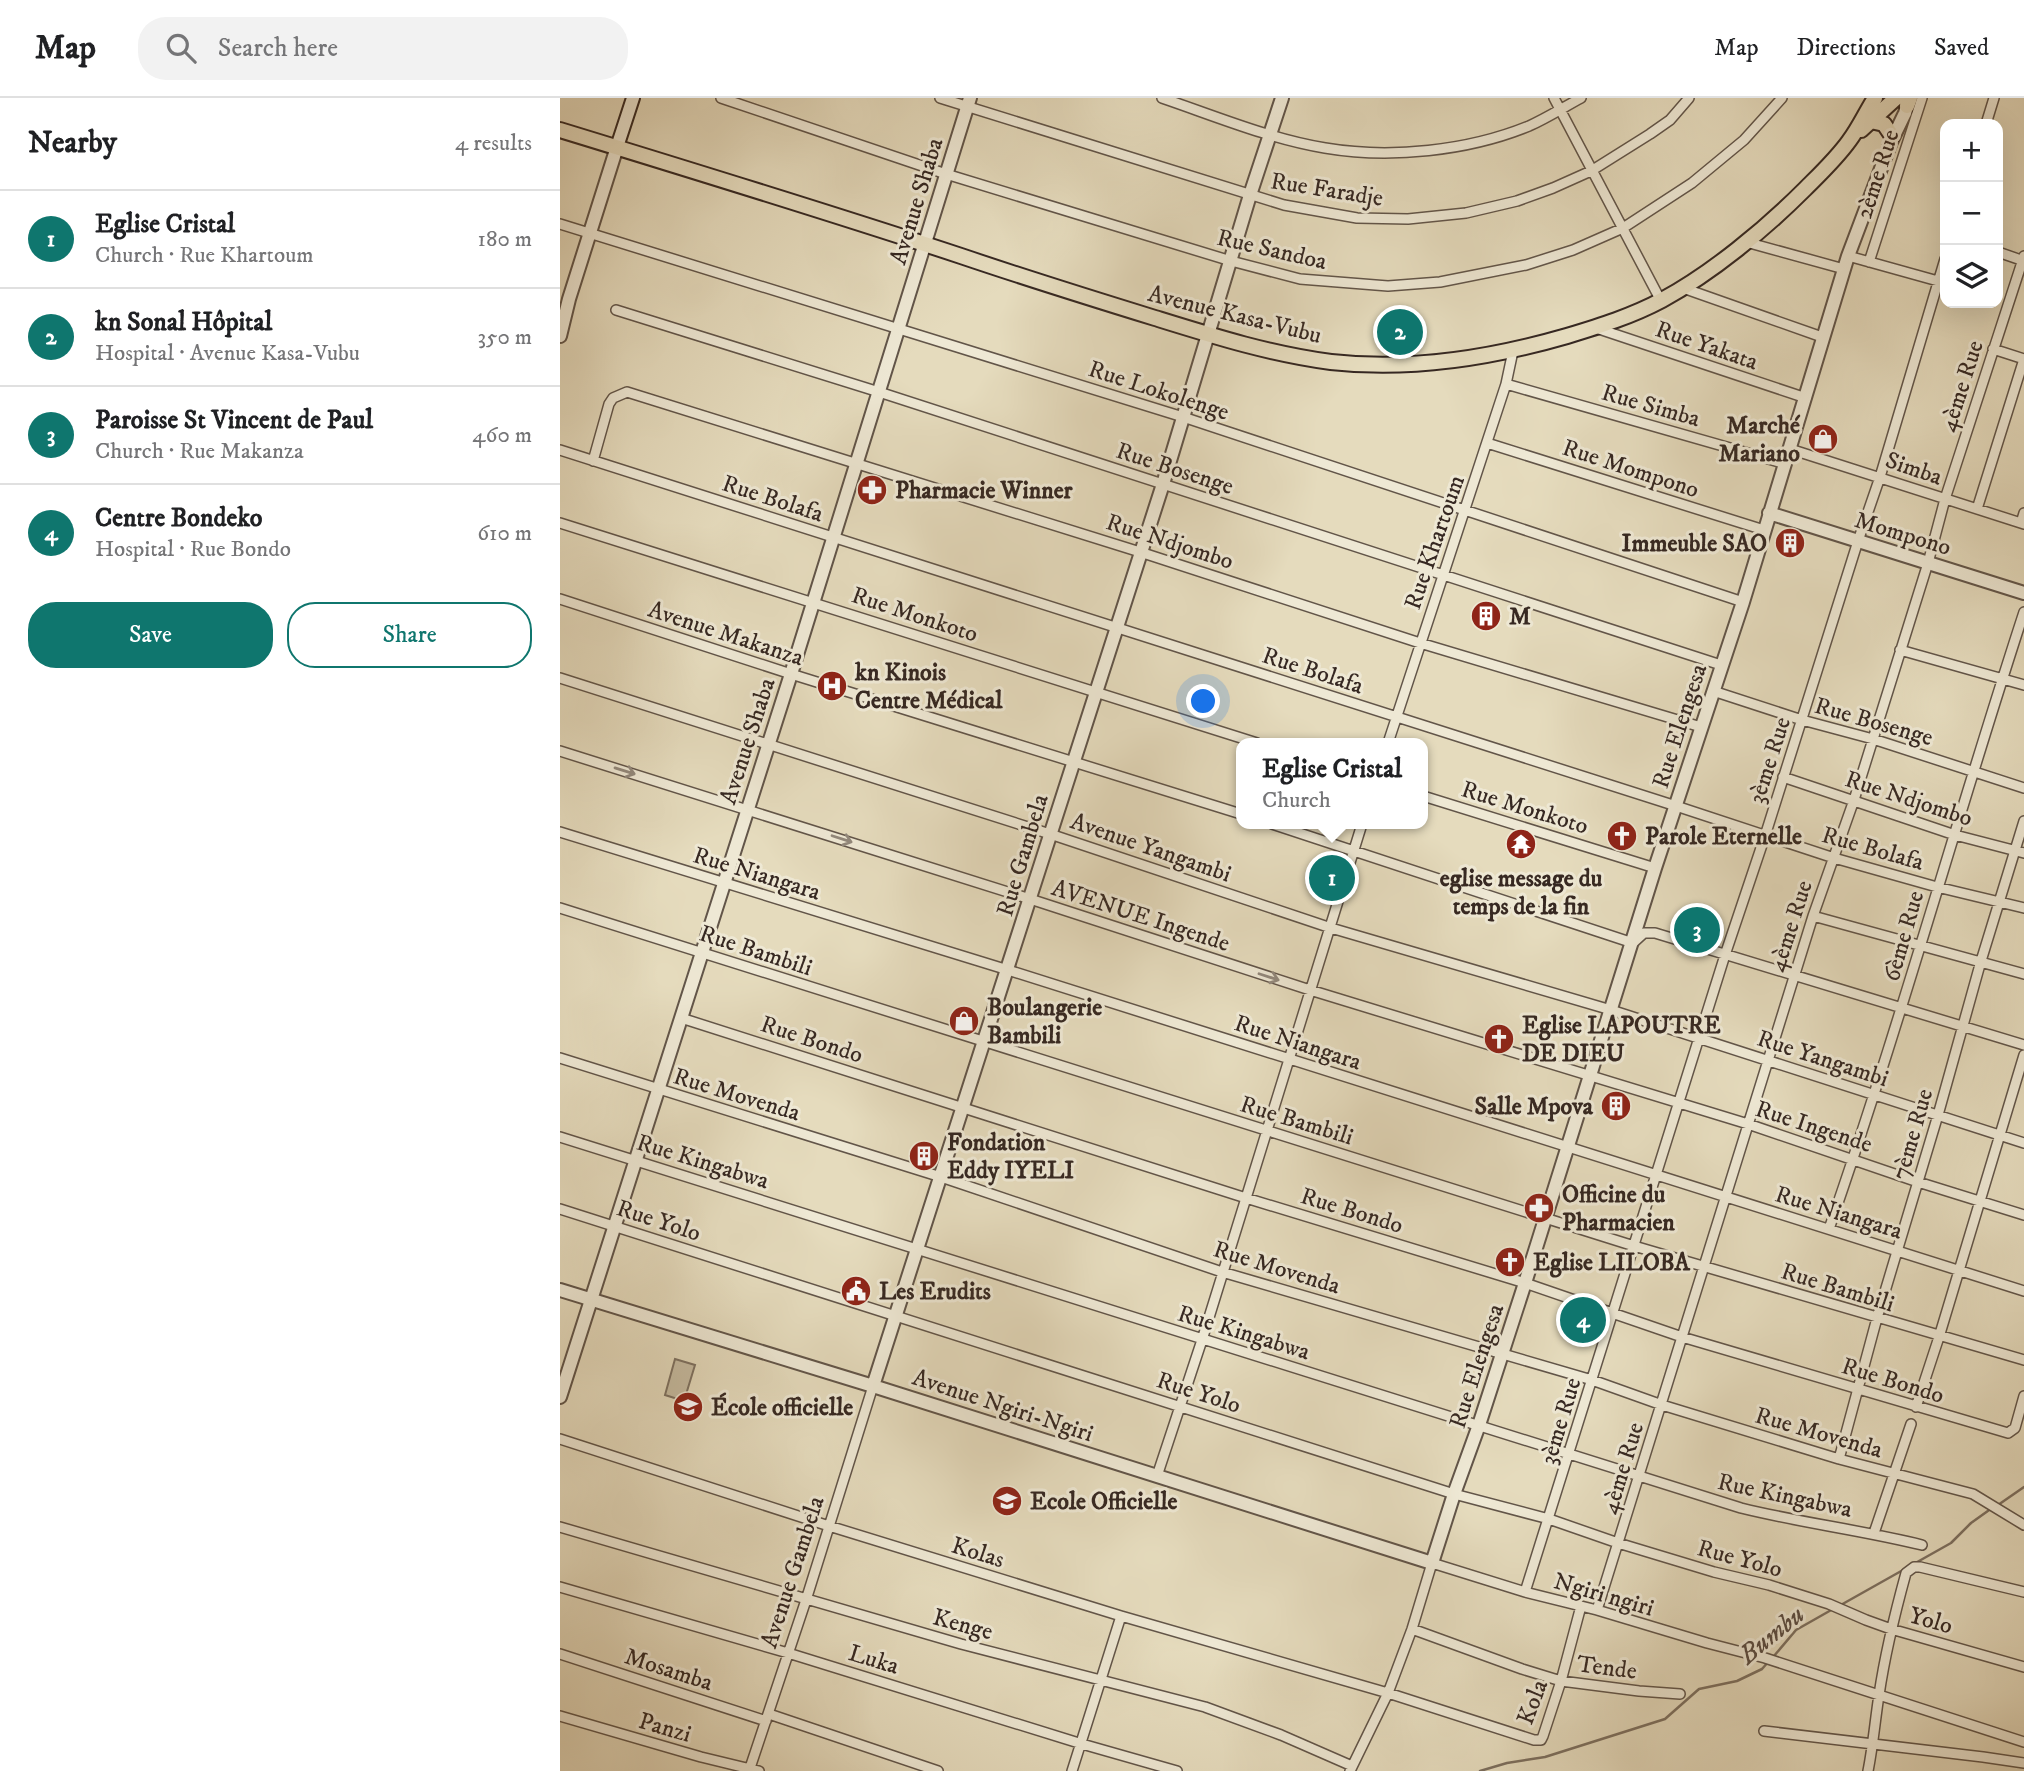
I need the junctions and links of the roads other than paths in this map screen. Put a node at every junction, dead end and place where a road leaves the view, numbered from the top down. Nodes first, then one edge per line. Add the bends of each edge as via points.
1 (633, 98) edge
2 (721, 98) edge
3 (940, 98) edge
4 (1162, 98) edge
5 (1282, 98) edge
6 (1554, 98) edge
7 (1581, 98) edge
8 (1689, 98) edge
9 (1782, 98) edge
10 (1922, 98) edge
11 (1994, 98) edge
12 (1896, 100) edge
13 (968, 102) edge
14 (1559, 110) junction
15 (1988, 119) edge
16 (1871, 121) junction
17 (560, 130) edge
18 (1270, 134) junction
19 (1891, 139) junction
20 (1850, 141) junction
21 (617, 147) junction
22 (1591, 171) junction
23 (946, 174) junction
24 (1250, 195) junction
25 (560, 224) edge
26 (1623, 228) junction
27 (591, 234) junction
28 (1746, 242) junction
29 (924, 244) junction
30 (2003, 254) edge
31 (2024, 259) edge
32 (1231, 261) junction
33 (1846, 262) junction
34 (1869, 262) junction
35 (1940, 275) edge
36 (1938, 281) junction
37 (1683, 288) junction
38 (565, 297) edge
39 (1661, 300) junction
40 (616, 310) dead end
41 (899, 328) junction
42 (1595, 328) junction
43 (1208, 335) junction
44 (560, 336) edge
45 (1822, 337) junction
46 (1993, 349) junction
47 (1513, 351) junction
48 (2024, 359) edge
49 (1506, 384) junction
50 (878, 392) junction
51 (1806, 398) junction
52 (1183, 417) junction
53 (1487, 443) junction
54 (1790, 449) junction
55 (560, 450) edge
56 (593, 461) junction
57 (856, 464) junction
58 (1786, 464) junction
59 (1880, 477) junction
60 (1163, 484) junction
61 (1945, 499) junction
62 (1977, 509) junction
63 (1465, 512) junction
64 (1769, 513) junction
65 (2024, 513) edge
66 (560, 523) edge
67 (2022, 524) edge
68 (1764, 530) junction
69 (833, 537) junction
70 (1858, 541) junction
71 (1140, 552) junction
72 (1928, 563) junction
73 (1444, 576) junction
74 (2024, 593) edge
75 (560, 599) edge
76 (813, 602) junction
77 (1743, 602) junction
78 (2024, 612) edge
79 (1116, 628) junction
80 (1420, 643) junction
81 (1900, 650) junction
82 (1721, 665) junction
83 (791, 674) junction
84 (560, 678) edge
85 (2002, 678) junction
86 (2024, 685) edge
87 (1095, 691) junction
88 (1713, 691) junction
89 (1396, 717) junction
90 (1802, 720) junction
91 (1701, 727) junction
92 (1241, 738) edge
93 (1390, 738) edge
94 (1873, 739) junction
95 (768, 744) junction
96 (560, 751) edge
97 (1073, 761) junction
98 (1975, 772) junction
99 (1783, 777) junction
100 (2024, 788) edge
101 (1428, 798) edge
102 (1854, 800) junction
103 (1675, 806) junction
104 (747, 809) junction
105 (1236, 812) edge
106 (2024, 821) edge
107 (1288, 829) edge
108 (1360, 829) edge
109 (560, 832) edge
110 (1050, 834) junction
111 (1955, 835) junction
112 (1765, 836) junction
113 (1354, 849) junction
114 (2020, 852) edge
115 (1833, 858) junction
116 (1655, 868) junction
117 (723, 883) junction
118 (1937, 887) junction
119 (1030, 899) junction
120 (1999, 901) junction
121 (560, 908) edge
122 (2024, 908) edge
123 (1813, 916) junction
124 (1331, 928) junction
125 (1633, 943) junction
126 (1921, 945) junction
127 (702, 953) junction
128 (1725, 955) junction
129 (1980, 961) junction
130 (1008, 970) junction
131 (2024, 974) edge
132 (1795, 975) junction
133 (1310, 990) junction
134 (1611, 1010) junction
135 (1902, 1010) junction
136 (681, 1018) junction
137 (1962, 1025) junction
138 (1700, 1038) junction
139 (984, 1042) junction
140 (2024, 1045) edge
141 (2024, 1055) edge
142 (560, 1058) edge
143 (1288, 1058) junction
144 (1768, 1061) junction
145 (1591, 1077) junction
146 (2020, 1087) edge
147 (658, 1090) junction
148 (1874, 1094) junction
149 (1678, 1104) junction
150 (962, 1107) junction
151 (1938, 1115) junction
152 (1748, 1125) junction
153 (1266, 1130) junction
154 (1999, 1135) junction
155 (560, 1137) edge
156 (2024, 1143) edge
157 (1568, 1148) junction
158 (1854, 1159) junction
159 (635, 1160) junction
160 (1656, 1175) junction
161 (941, 1177) junction
162 (1918, 1182) junction
163 (1725, 1197) junction
164 (1246, 1198) junction
165 (1980, 1201) junction
166 (560, 1209) edge
167 (2024, 1215) edge
168 (1546, 1219) junction
169 (615, 1226) junction
170 (1829, 1229) junction
171 (1634, 1246) junction
172 (917, 1249) junction
173 (1898, 1250) junction
174 (1703, 1266) junction
175 (1958, 1270) junction
176 (1222, 1272) junction
177 (1525, 1283) junction
178 (560, 1290) edge
179 (2024, 1291) edge
180 (591, 1300) junction
181 (1613, 1312) junction
182 (896, 1315) junction
183 (1877, 1318) junction
184 (1682, 1337) junction
185 (1939, 1337) junction
186 (1202, 1340) junction
187 (1502, 1354) junction
188 (2024, 1360) edge
189 (565, 1366) edge
190 (1592, 1380) junction
191 (873, 1386) junction
192 (1858, 1388) junction
193 (2024, 1396) edge
194 (560, 1397) edge
195 (1179, 1405) junction
196 (1662, 1405) junction
197 (1916, 1407) junction
198 (1911, 1424) dead end
199 (1479, 1425) junction
200 (560, 1439) edge
201 (1569, 1454) junction
202 (1839, 1460) junction
203 (1894, 1473) junction
204 (1157, 1476) junction
205 (1639, 1477) junction
206 (1454, 1494) junction
207 (1549, 1519) junction
208 (2024, 1525) edge
209 (829, 1526) junction
210 (560, 1527) edge
211 (1874, 1533) junction
212 (1618, 1543) junction
213 (1922, 1545) dead end
214 (1432, 1563) junction
215 (560, 1587) edge
216 (1525, 1592) junction
217 (2024, 1592) edge
218 (806, 1600) junction
219 (1829, 1604) joint
220 (1581, 1606) junction
221 (1597, 1610) junction
222 (1121, 1616) junction
223 (1412, 1629) junction
224 (1891, 1629) junction
225 (788, 1653) junction
226 (560, 1654) edge
227 (2024, 1667) edge
228 (1101, 1680) junction
229 (1561, 1681) junction
230 (1388, 1693) junction
231 (1680, 1694) dead end
232 (1879, 1696) junction
233 (560, 1716) edge
234 (768, 1718) junction
235 (1764, 1731) dead end
236 (2024, 1742) edge
237 (1082, 1744) junction
238 (1873, 1745) junction
239 (2024, 1763) edge
240 (1351, 1769) edge
241 (753, 1770) edge
242 (938, 1771) edge
243 (1072, 1771) edge
244 (1177, 1771) edge
245 (1868, 1771) edge

1 - 21 street
2 - 23 street, Rue Sandoa
3 - 13 street, Rue Faradje
4 - 18 street
5 - 18 street
6 - 14 street
7 - 14 street
8 - 22 street, Rue Faradje via 1670,120
9 - 26 street, Rue Sandoa via 1744,140 1692,183
10 - 34 street, 2ème Rue
11 - 15 street
12 - 16 main road
12 - 19 street
12 - 19 street, Rue Elengesa via 1902,121
12 - 20 main road, Avenue Kasa-Vubu
13 - 23 street, Avenue Shaba
13 - 24 street, Rue Faradje
14 - 18 street via 1494,137 1417,152 1336,150
14 - 22 street
16 - 19 main road via 1884,124
16 - 20 main road
17 - 21 main road, Avenue Kasa-Vubu
18 - 24 street
19 - 33 street, Rue Elengesa
20 - 28 main road, Avenue Kasa-Vubu via 1782,212
21 - 27 street
21 - 29 main road, Avenue Kasa-Vubu
22 - 24 street, Rue Faradje via 1517,201 1466,213 1408,219 1357,218
22 - 26 street
23 - 29 street, Avenue Shaba
23 - 32 street, Rue Sandoa
24 - 32 street
25 - 27 street, Rue Lokolenge
26 - 32 street, Rue Sandoa via 1526,265 1416,285 1300,279
26 - 39 street
27 - 38 street
27 - 41 street, Rue Lokolenge
28 - 33 street
28 - 37 main road, Avenue Kasa-Vubu
29 - 41 street, Avenue Shaba
29 - 43 main road, Avenue Kasa-Vubu
30 - 31 street
31 - 46 street, 4ème Rue
32 - 43 street
33 - 34 street
33 - 45 street, Rue Elengesa
34 - 36 street
35 - 36 street, 3ème Rue
36 - 59 street, 3ème Rue
37 - 39 main road, Avenue Kasa-Vubu
37 - 45 street
38 - 44 street
39 - 42 main road, Avenue Kasa-Vubu
40 - 50 street, Rue Bosenge
41 - 50 street, Avenue Shaba
41 - 52 street, Rue Lokolenge
42 - 47 main road, Avenue Kasa-Vubu
42 - 51 street, Rue Yakata
43 - 47 main road, Avenue Kasa-Vubu via 1335,362 1406,364
43 - 52 street, Rue Gambela
45 - 51 street, Rue Elengesa
46 - 48 street
46 - 61 street, 4ème Rue
47 - 49 street, Rue Khartoum
48 - 62 street
49 - 53 street, Rue Khartoum
49 - 58 street, Rue Simba
50 - 57 street, Avenue Shaba
50 - 60 street, Rue Bosenge
51 - 54 street, Rue Elengesa
52 - 60 street, Rue Gambela
52 - 63 street, Rue Lokolenge
53 - 63 street, Rue Khartoum
53 - 68 street, Rue Mompono
54 - 58 street, Rue Elengesa
54 - 59 street, Simba
55 - 56 street, Rue Bolafa
56 - 57 street, Rue Ndjombo via 609,404 627,392
56 - 69 street, Rue Bolafa
57 - 69 street, Avenue Shaba
57 - 71 street, Rue Ndjombo
58 - 64 street, Rue Elengesa
59 - 61 street, Simba
59 - 70 street, 3ème Rue
60 - 71 street, Rue Gambela
60 - 73 street, Rue Bosenge
61 - 62 street, Simba
61 - 72 street, 4ème Rue
62 - 67 street, Simba
63 - 73 street, Rue Khartoum
63 - 77 street, Rue Lokolenge
64 - 68 street, Rue Elengesa
64 - 70 street, Mompono
65 - 67 street
66 - 76 street, Rue Monkoto
68 - 77 street, Rue Elengesa
69 - 76 street, Avenue Shaba
69 - 79 street, Rue Bolafa
70 - 72 street, Mompono
70 - 90 street, 3ème Rue
71 - 79 street, Rue Gambela
71 - 80 street, Rue Ndjombo
72 - 74 street, Mompono
72 - 81 street, 4ème Rue
73 - 80 street, Rue Khartoum
73 - 82 street, Rue Bosenge
75 - 83 street, Avenue Makanza
76 - 83 street, Avenue Shaba
76 - 87 street, Rue Monkoto
77 - 82 street, Rue Elengesa
78 - 85 street, 6ème Rue
79 - 87 street, Rue Gambela
79 - 89 street, Rue Bolafa
80 - 89 street, Rue Khartoum
80 - 91 street, Rue Ndjombo
81 - 85 street
81 - 94 street, 4ème Rue
82 - 88 street, Rue Elengesa
83 - 95 street, Avenue Shaba
83 - 97 street, Avenue Makanza
84 - 95 street, Avenue Yangambi
85 - 86 street
85 - 98 street, 6ème Rue
87 - 92 street, Rue Monkoto
87 - 97 street, Rue Gambela
88 - 90 street, Rue Bosenge
88 - 91 street, Rue Elengesa
89 - 93 street, Rue Khartoum
89 - 103 street, Rue Bolafa
90 - 94 street, Rue Bosenge
90 - 99 street, 3ème Rue
91 - 103 street, Rue Elengesa
94 - 98 street, Rue Bosenge
94 - 102 street, 4ème Rue
95 - 104 street, Avenue Shaba
95 - 110 street, Avenue Yangambi
96 -> 104 street, AVENUE Ingende
97 - 105 street, Avenue Makanza
97 - 110 street, Rue Gambela
98 - 100 street, Rue Bosenge
98 - 111 street, 6ème Rue
99 - 102 street, Rue Ndjombo
99 - 112 street, 3ème Rue
101 - 116 street, Rue Monkoto
102 - 111 street, Rue Ndjombo
102 - 115 street, 4ème Rue
103 - 112 street, Rue Bolafa
103 - 116 street, Rue Elengesa
104 - 117 street, Avenue Shaba
104 -> 119 street, AVENUE Ingende
106 - 114 street, 7ème Rue
107 - 113 street
108 - 113 street
109 - 117 street, Rue Niangara
110 - 119 street, Rue Gambela
110 - 124 street, Avenue Yangambi
111 - 114 street, Rue Ndjombo
111 - 118 street, 6ème Rue
112 - 115 street, Rue Bolafa
112 - 128 street, 3ème Rue
113 - 124 street
113 - 125 street
114 - 120 street, 7ème Rue
115 - 118 street, Rue Bolafa
115 - 123 street, 4ème Rue
116 - 125 street, Rue Elengesa
117 - 127 street, Avenue Shaba
117 - 130 street, Rue Niangara
118 - 120 street, Rue Bolafa
118 - 126 street, 6ème Rue
119 - 130 street, Rue Gambela
119 -> 133 street, AVENUE Ingende
120 - 122 street, Rue Bolafa
120 - 129 street, 7ème Rue
121 - 127 street, Rue Bambili
123 - 126 street
123 - 132 street, 4ème Rue
124 - 133 street
124 - 134 street, Avenue Yangambi
125 - 128 street via 1644,933 1655,933
125 - 134 street, Rue Elengesa
126 - 129 street
126 - 135 street, 6ème Rue
127 - 136 street, Avenue Shaba
127 - 139 street, Rue Bambili
128 - 132 street
128 - 138 street, 3ème Rue
129 - 131 street
129 - 137 street, 7ème Rue
130 - 139 street, Rue Gambela
130 - 143 street, Rue Niangara
132 - 135 street
132 - 144 street, 4ème Rue
133 - 143 street
133 - 145 street, AVENUE Ingende
134 - 138 street, Rue Yangambi
134 - 145 street, Rue Elengesa
135 - 137 street
135 - 148 street, 6ème Rue
136 - 147 street, Avenue Shaba
136 - 150 street, Rue Bondo
137 - 140 street
137 - 151 street, 7ème Rue
138 - 144 street, Rue Yangambi
138 - 149 street, 3ème Rue
139 - 150 street, Rue Gambela
139 - 153 street, Rue Bambili
141 - 146 street
142 - 147 street, Rue Movenda
143 - 153 street
143 - 157 street, Rue Niangara
144 - 148 street, Rue Yangambi
144 - 152 street, 4ème Rue
145 - 149 street, Rue Ingende
145 - 157 street, Rue Elengesa
146 - 154 street
147 - 159 street, Avenue Shaba
147 - 161 street, Rue Movenda
148 - 151 street, Rue Yangambi
148 - 158 street, 6ème Rue
149 - 152 street, Rue Ingende
149 - 160 street, 3ème Rue
150 - 161 street, Rue Gambela
150 - 164 street, Rue Bondo
151 - 154 street, Rue Yangambi
151 - 162 street, 7ème Rue
152 - 158 street, Rue Ingende
152 - 163 street, 4ème Rue
153 - 164 street
153 - 168 street, Rue Bambili
154 - 156 street, Rue Yangambi
154 - 165 street
155 - 159 street, Rue Kingabwa
157 - 160 street, Rue Niangara
157 - 168 street, Rue Elengesa
158 - 162 street, Rue Ingende
158 - 170 street, 6ème Rue
159 - 169 street, Avenue Shaba
159 - 172 street, Rue Kingabwa
160 - 163 street, Rue Niangara
160 - 171 street, 3ème Rue
161 - 172 street, Rue Gambela
161 - 176 street, Rue Movenda
162 - 165 street, Rue Ingende
162 - 173 street, 7ème Rue
163 - 170 street, Rue Niangara
163 - 174 street, 4ème Rue
164 - 176 street
164 - 177 street, Rue Bondo
165 - 167 street, Rue Ingende
165 - 175 street
166 - 169 street, Rue Yolo
168 - 171 street, Rue Bambili
168 - 177 street, Rue Elengesa
169 - 180 street, Avenue Shaba
169 - 182 street, Rue Yolo
170 - 173 street, Rue Niangara
171 - 174 street, Rue Bambili
171 - 181 street, 3ème Rue
172 - 182 street, Rue Gambela
172 - 186 street, Rue Kingabwa
173 - 175 street, Rue Niangara
173 - 183 street, 7ème Rue
174 - 183 street, Rue Bambili
174 - 184 street, 4ème Rue
175 - 179 street, Rue Niangara
175 - 185 street
176 - 186 street
176 - 187 street, Rue Movenda
177 - 181 street, Rue Bondo
177 - 187 street, Rue Elengesa
178 - 180 street, Avenue Ngiri-Ngiri
180 - 189 street, Avenue Shaba
180 - 191 street, Avenue Ngiri-Ngiri
181 - 184 street, Rue Bondo
181 - 190 street, 3ème Rue
182 - 191 street, Rue Gambela
182 - 195 street, Rue Yolo
183 - 185 street, Rue Bambili
183 - 192 street, 7ème Rue
184 - 192 street, Rue Bondo
184 - 196 street, 4ème Rue
185 - 188 street, Rue Bambili
185 - 197 street
186 - 195 street
186 - 199 street, Rue Kingabwa
187 - 190 street, Rue Movenda
187 - 199 street, Rue Elengesa
189 - 194 street, Avenue Shaba
190 - 196 street, Rue Movenda
190 - 201 street, 3ème Rue
191 - 204 street, Avenue Ngiri-Ngiri
191 - 209 street, Avenue Gambela
192 - 197 street, Rue Bondo
192 - 202 street, 7ème Rue
193 - 197 street, Rue Bondo via 2015,1428 2008,1433
195 - 204 street
195 - 206 street, Rue Yolo
196 - 202 street, Rue Movenda
196 - 205 street, 4ème Rue
198 - 203 street
199 - 201 street, Rue Kingabwa
199 - 206 street, Rue Elengesa
200 - 209 street, Kolas
201 - 205 street, Rue Kingabwa
201 - 207 street, 3ème Rue
202 - 203 street, Rue Movenda
203 - 208 street, Rue Movenda via 1973,1494
203 - 211 street
204 - 214 street, Avenue Ngiri-Ngiri
205 - 211 street, Rue Kingabwa via 1769,1515
205 - 212 street, 4ème Rue
206 - 207 street, Rue Yolo
206 - 214 street, Rue Elengesa
207 - 212 street, Rue Yolo
207 - 216 street, 3ème Rue
209 - 218 street, Avenue Gambela
209 - 222 street, Kolas
210 - 218 street, Kenge
211 - 213 street, Rue Kingabwa
212 - 219 street, Rue Yolo
212 - 221 street, 4ème Rue
214 - 216 street, Ngiri ngiri
214 - 223 street
215 - 225 street, Luka
216 - 220 street, Ngiri ngiri
217 - 224 street via 1914,1567 1906,1573
218 - 225 street, Avenue Gambela
218 - 228 street, Kenge
219 - 224 street, Yolo
220 - 221 street, Ngiri ngiri
220 - 229 street, Kola
221 - 232 street, Ngiri ngiri
222 - 228 street
222 - 230 street, Kolas
223 - 229 street, Tende
223 - 230 street
224 - 227 street, Yolo
224 - 232 street
225 - 234 street, Avenue Gambela
225 - 237 street, Luka
226 - 234 street, Mosamba
228 - 237 street
228 - 240 street, Kenge via 1205,1707 1280,1735
229 - 230 street, Kola via 1538,1741
229 - 231 street, Tende
230 - 240 street
232 - 236 street, Ngiri ngiri
232 - 238 street
233 - 241 street, Panzi
234 - 241 street, Avenue Gambela
234 - 242 street, Mosamba
235 - 238 street
237 - 243 street
237 - 244 street, Luka
238 - 239 street
238 - 245 street

